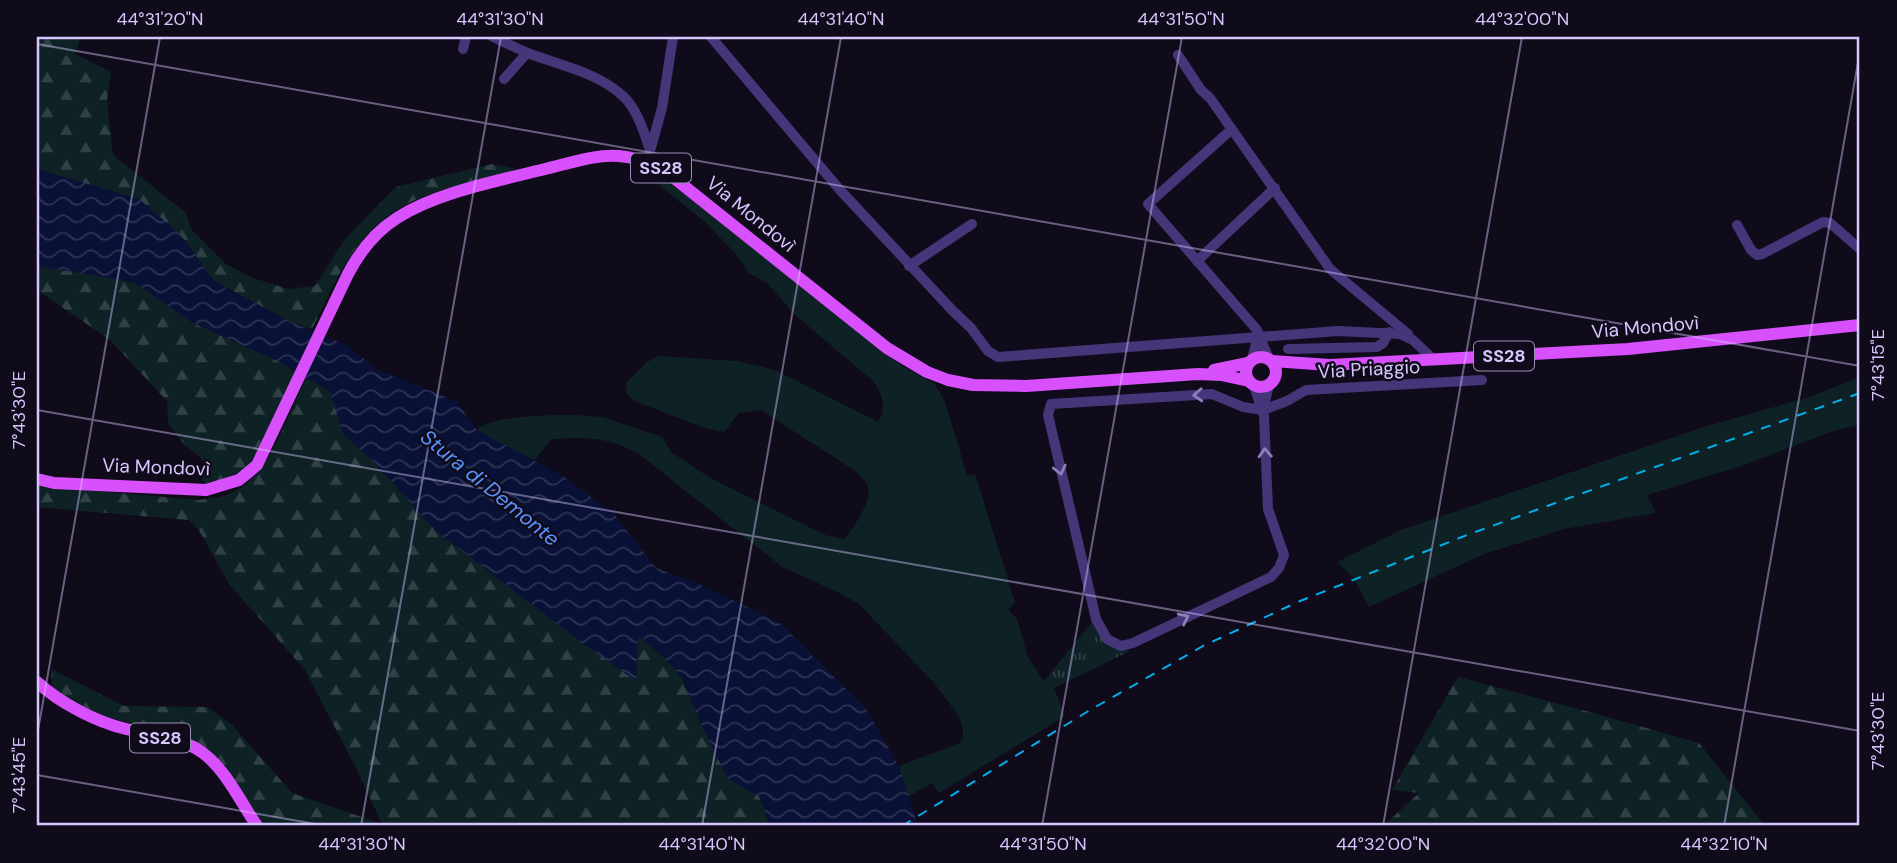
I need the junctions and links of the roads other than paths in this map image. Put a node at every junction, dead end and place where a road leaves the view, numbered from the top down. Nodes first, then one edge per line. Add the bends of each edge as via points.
1 (466, 37) edge
2 (493, 37) edge
3 (673, 37) edge
4 (711, 37) edge
5 (463, 49) dead end
6 (527, 53) junction
7 (1178, 55) dead end
8 (504, 79) dead end
9 (1232, 129) junction
10 (648, 156) junction
11 (1275, 188) junction
12 (972, 225) dead end
13 (1737, 225) dead end
14 (1860, 249) edge
15 (1197, 261) junction
16 (909, 266) junction
17 (1860, 325) edge
18 (1389, 332) junction
19 (1258, 336) junction
20 (1413, 340) junction
21 (1288, 349) dead end
22 (1433, 359) junction
23 (1271, 360) junction
24 (1250, 361) junction
25 (1331, 365) junction
26 (1198, 374) junction
27 (1482, 380) dead end
28 (1272, 381) junction
29 (1252, 384) junction
30 (1263, 410) junction
31 (37, 479) edge
32 (37, 682) edge
33 (257, 826) edge

1 - 5 street
2 - 6 street
3 - 10 street via 662,108
4 - 16 street
6 - 8 street
6 - 10 street via 591,76 624,96 643,129
7 - 9 street
9 - 11 street
9 - 15 street via 1148,204
10 - 26 main road, Via Mondovì / SS28 via 887,348 927,372 948,380 1000,387
10 - 31 main road, Via Mondovì / SS28 via 586,159 431,201 395,219 352,265 257,465 239,480 206,490
11 - 15 street
11 - 20 street via 1330,269
12 - 16 street
13 - 14 street via 1756,255 1823,222
15 - 19 street
16 - 19 street via 998,357
17 - 22 main road, Via Mondovì / SS28 via 1653,348
18 - 19 street
18 - 20 street
18 - 21 street via 1377,347
19 - 23 street
19 - 24 street
20 - 22 street
22 - 25 main road, Via Mondovì / SS28
23 - 24 main road, SS28 via 1261,356
23 - 25 main road, Via Mondovì / SS28
23 - 28 main road via 1276,369
24 - 26 main road, Via Mondovì / SS28
24 - 29 main road via 1245,373
25 - 28 main road, Via Mondovì / SS28 via 1287,373
26 - 29 main road, Via Mondovì / SS28
27 - 30 street, Via Priaggio via 1306,390
28 - 29 main road, SS28 via 1262,387
28 - 30 street
29 - 30 street
30 -> 30 street via 1212,394 1051,404 1048,415 1093,607 1107,639 1121,646 1133,643 1271,577 1279,568 1284,555 1268,509
32 - 33 main road, SS28 via 81,711 202,752

